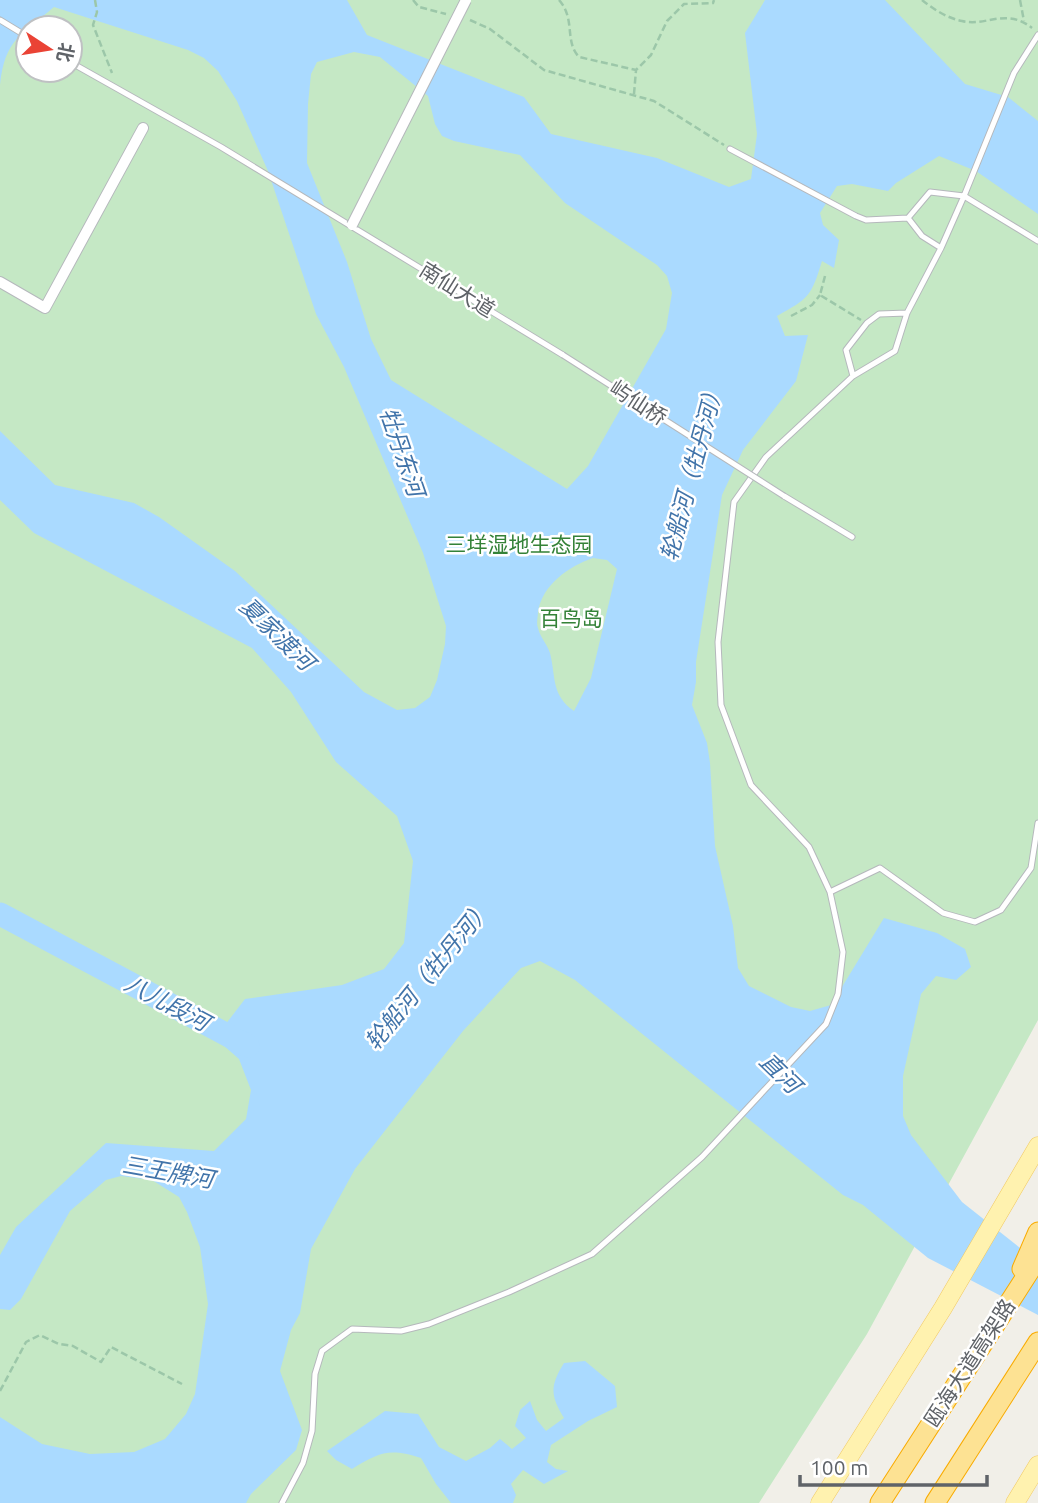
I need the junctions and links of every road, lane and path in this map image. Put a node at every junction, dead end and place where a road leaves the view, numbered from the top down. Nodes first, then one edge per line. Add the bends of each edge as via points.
1 (95, 0) edge
2 (414, 0) edge
3 (466, 0) edge
4 (559, 0) edge
5 (714, 0) edge
6 (922, 0) edge
7 (1020, 0) edge
8 (450, 14) dead end
9 (460, 17) dead end
10 (1024, 22) junction
11 (1038, 34) edge
12 (84, 70) edge
13 (636, 70) junction
14 (112, 73) dead end
15 (634, 95) junction
16 (143, 128) dead end
17 (730, 149) joint
18 (964, 196) junction
19 (908, 218) junction
20 (352, 225) junction
21 (1038, 241) edge
22 (941, 248) junction
23 (825, 276) dead end
24 (0, 282) edge
25 (820, 295) junction
26 (907, 313) junction
27 (791, 316) dead end
28 (867, 323) junction
29 (563, 355) joint
30 (853, 376) junction
31 (852, 537) dead end
32 (1038, 823) edge
33 (830, 892) junction
34 (1038, 1146) edge
35 (1038, 1231) edge
36 (1038, 1258) edge
37 (992, 1329) junction
38 (1035, 1355) edge
39 (182, 1384) dead end
40 (0, 1391) edge
41 (1038, 1465) edge
42 (282, 1503) edge
43 (820, 1503) edge
44 (880, 1503) edge
45 (935, 1503) edge
46 (1015, 1503) edge

1 - 14 path via 93,25
2 - 8 path via 419,7
3 - 20 street, bridge
4 - 13 path via 568,10 573,50 579,57
5 - 13 path via 684,4 667,21 651,55
6 - 10 path via 963,22 1005,17
7 - 10 path
9 - 15 path via 490,29 544,70
10 - 11 path
11 - 18 lane via 1014,73
12 - 20 lane, 南仙大道
13 - 15 path
15 - 17 path via 654,101
16 - 24 street via 45,308
17 - 19 lane via 866,220
18 - 19 lane via 930,192
18 - 21 lane
18 - 22 lane
19 - 22 lane via 922,236
20 - 29 lane, 南仙大道
22 - 26 lane
23 - 25 path
25 - 27 path
25 - 28 path
26 - 28 lane via 879,314
26 - 30 lane via 895,351
28 - 30 lane via 846,349
29 - 31 lane, 屿仙桥, bridge
30 - 33 lane via 766,457 734,502 718,642 721,705 751,785 809,847
32 - 33 lane via 1031,868 1001,910 975,922 943,913 880,868
33 - 42 lane via 843,953 838,994 825,1024 730,1129 593,1254 429,1324 401,1331 352,1329 322,1350 315,1374 312,1431 303,1463
34 - 43 main road
35 - 37 highway
36 - 37 highway, 瓯海大道高架路
37 - 44 highway, 瓯海大道高架路
38 - 45 highway via 1014,1379
39 - 40 path via 111,1347 101,1362 40,1335 26,1342
41 - 46 main road

